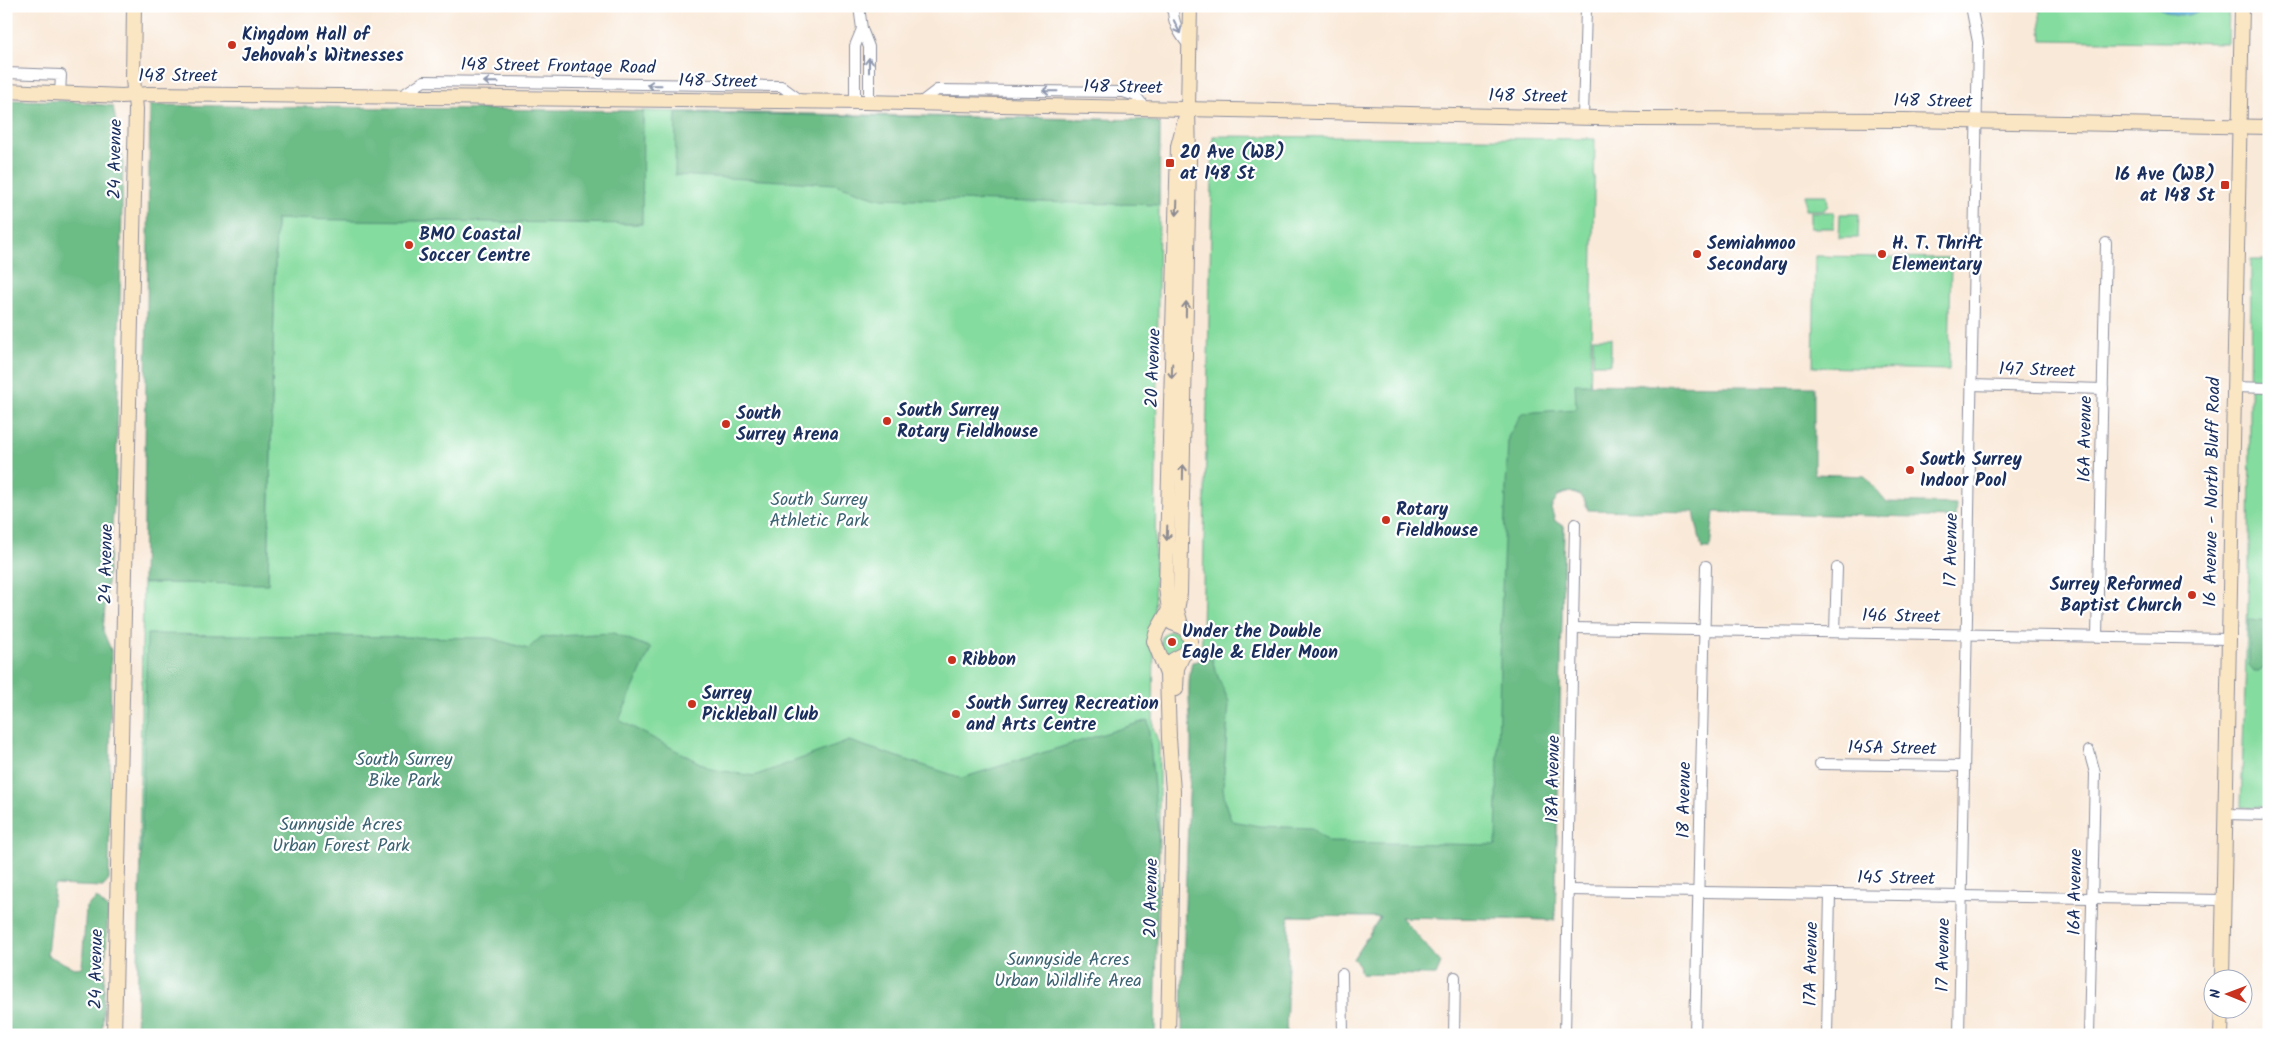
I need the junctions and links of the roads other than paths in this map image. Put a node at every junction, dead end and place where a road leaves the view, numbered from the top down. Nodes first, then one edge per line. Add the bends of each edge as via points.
1 (134, 6) edge
2 (142, 6) edge
3 (859, 6) edge
4 (1173, 6) edge
5 (1190, 6) edge
6 (1971, 6) edge
7 (2242, 6) edge
8 (1585, 7) edge
9 (862, 29) junction
10 (1189, 46) junction
11 (6, 74) edge
12 (6, 91) edge
13 (60, 94) junction
14 (136, 94) junction
15 (855, 102) junction
16 (869, 102) junction
17 (1188, 108) junction
18 (1583, 117) junction
19 (1977, 121) junction
20 (2240, 126) junction
21 (2269, 127) edge
22 (2106, 243) dead end
23 (1971, 385) junction
24 (2234, 388) junction
25 (2269, 388) edge
26 (2103, 389) junction
27 (1576, 524) dead end
28 (1706, 566) dead end
29 (1837, 568) dead end
30 (1181, 625) junction
31 (1160, 627) junction
32 (1573, 628) junction
33 (1706, 631) junction
34 (1835, 632) junction
35 (1966, 634) junction
36 (2097, 636) junction
37 (2228, 639) junction
38 (1158, 654) junction
39 (1182, 656) junction
40 (2090, 751) dead end
41 (1820, 764) dead end
42 (1964, 766) junction
43 (1173, 791) junction
44 (2226, 814) junction
45 (2269, 815) edge
46 (1568, 890) junction
47 (1699, 892) junction
48 (1830, 894) junction
49 (1962, 896) junction
50 (2093, 898) junction
51 (2223, 900) junction
52 (2222, 968) edge
53 (1342, 974) dead end
54 (1455, 977) dead end
55 (2222, 1018) edge
56 (114, 1035) edge
57 (1168, 1035) edge
58 (1343, 1035) edge
59 (1454, 1035) edge
60 (1565, 1035) edge
61 (1695, 1035) edge
62 (1827, 1035) edge
63 (1959, 1035) edge
64 (2089, 1035) edge
65 (2221, 1035) edge

1 - 14 main road, 24 Avenue via 133,79
2 - 14 main road, 24 Avenue via 140,80
3 - 9 street
4 -> 10 street via 1172,18
5 - 10 main road, 20 Avenue
6 - 19 street, 17 Avenue via 1978,42
7 - 20 main road, 16 Avenue - North Bluff Road
8 - 18 street
9 - 15 street via 855,46
16 -> 9 street via 869,46
10 - 17 main road, 20 Avenue
11 - 13 street via 61,75
12 - 13 main road, 148 Street
13 - 14 main road, 148 Street
14 - 15 main road, 148 Street
14 - 56 main road, 24 Avenue
15 - 16 main road, 148 Street
16 - 17 main road, 148 Street
17 - 18 main road, 148 Street
30 -> 17 main road, 20 Avenue via 1177,610 1180,593
17 -> 31 main road, 20 Avenue via 1178,146 1166,587 1169,610
18 - 19 main road, 148 Street
19 - 20 main road, 148 Street
19 - 23 street, 17 Avenue
20 - 21 main road, 148 Street
20 - 24 main road, 16 Avenue - North Bluff Road
22 - 26 street, 16A Avenue
23 - 26 street, 147 Street
23 - 35 street, 17 Avenue
24 - 25 street
24 - 37 main road, 16 Avenue - North Bluff Road
26 - 36 street, 16A Avenue
27 - 32 street, 18A Avenue
28 - 33 street, 18 Avenue
29 - 34 street
30 - 31 main road
30 - 39 main road via 1191,641
31 - 38 main road via 1154,640
32 - 33 street, 146 Street
32 - 46 street, 18A Avenue
33 - 34 street, 146 Street
33 - 47 street, 18 Avenue
34 - 35 street, 146 Street
35 - 36 street, 146 Street
35 - 42 street, 17 Avenue
36 - 37 street, 146 Street
37 - 44 main road, 16 Avenue - North Bluff Road
38 - 39 main road via 1170,660
38 - 43 main road, 20 Avenue via 1168,674
39 - 43 main road, 20 Avenue via 1176,674 1177,780
40 - 50 street, 16A Avenue via 2095,773
41 - 42 street, 145A Street
42 - 49 street, 17 Avenue
43 - 57 main road, 20 Avenue
44 - 45 street
44 - 51 main road, 16 Avenue - North Bluff Road
46 - 47 street, 145 Street
46 - 60 street, 18A Avenue
47 - 48 street, 145 Street
47 - 61 street, 18 Avenue
48 - 49 street, 145 Street
48 - 62 street, 17A Avenue
49 - 50 street, 145 Street
49 - 63 street, 17 Avenue
50 - 51 street, 145 Street
50 - 64 street, 16A Avenue
51 - 52 main road, 16 Avenue - North Bluff Road
53 - 58 street
54 - 59 street
55 - 65 main road

